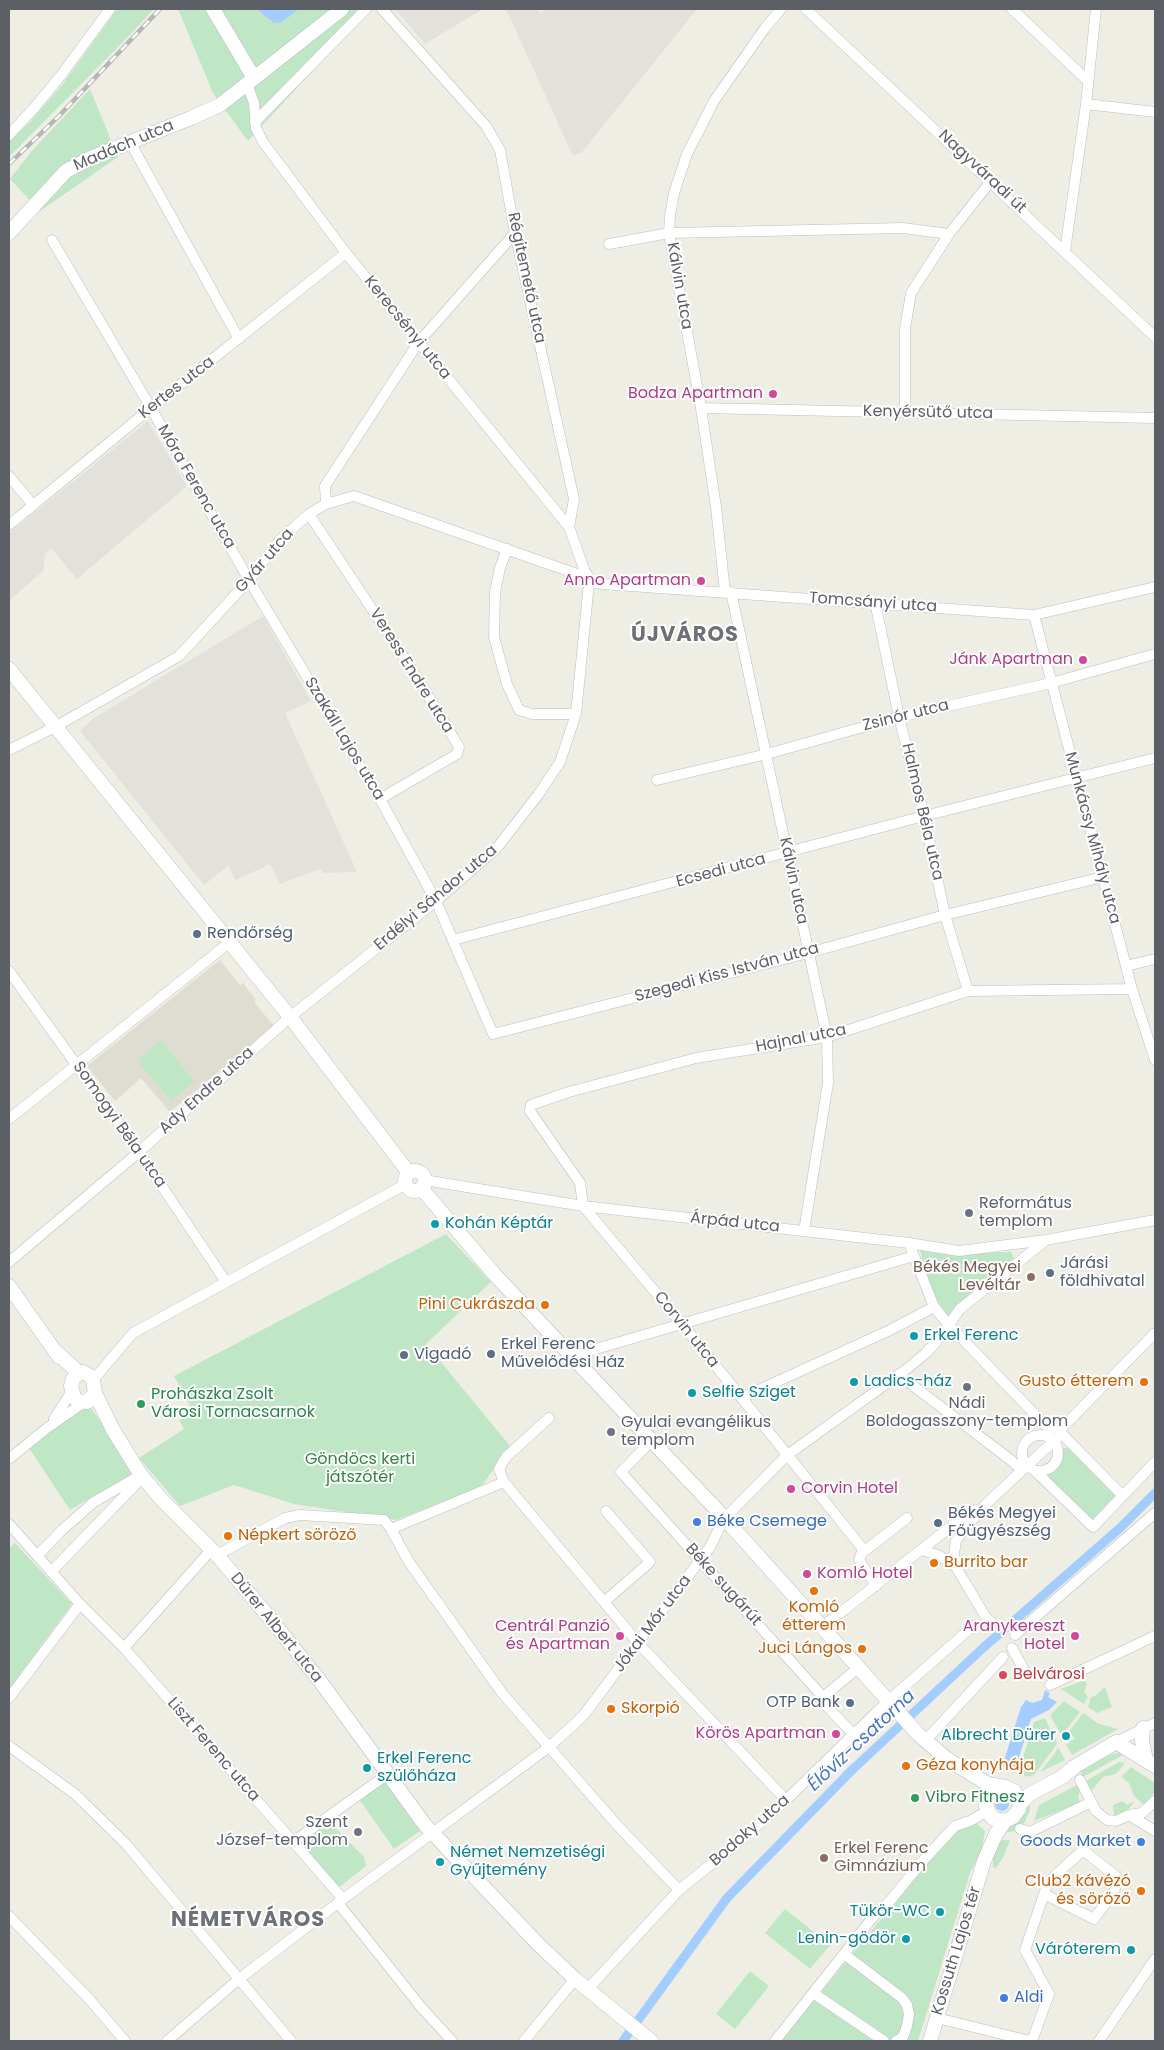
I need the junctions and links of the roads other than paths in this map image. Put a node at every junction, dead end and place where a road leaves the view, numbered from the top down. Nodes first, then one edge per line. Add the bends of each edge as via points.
1 (110, 9) edge
2 (213, 9) edge
3 (342, 9) edge
4 (366, 9) edge
5 (382, 9) edge
6 (781, 9) edge
7 (806, 9) edge
8 (1012, 9) edge
9 (1096, 9) edge
10 (251, 81) junction
11 (1088, 81) junction
12 (1086, 104) junction
13 (1155, 112) edge
14 (255, 122) junction
15 (9, 135) edge
16 (130, 142) junction
17 (991, 181) junction
18 (9, 232) edge
19 (515, 232) junction
20 (669, 232) junction
21 (949, 234) junction
22 (52, 240) dead end
23 (609, 244) dead end
24 (1065, 251) junction
25 (346, 253) junction
26 (1155, 337) edge
27 (239, 339) junction
28 (418, 343) junction
29 (151, 408) junction
30 (701, 408) junction
31 (905, 412) junction
32 (1155, 418) edge
33 (9, 476) edge
34 (326, 504) junction
35 (33, 506) junction
36 (309, 514) junction
37 (9, 525) edge
38 (569, 527) junction
39 (507, 550) junction
40 (588, 579) junction
41 (249, 580) junction
42 (1155, 587) edge
43 (728, 592) junction
44 (876, 602) junction
45 (1034, 615) junction
46 (1155, 654) edge
47 (9, 669) edge
48 (1051, 683) junction
49 (576, 714) junction
50 (899, 717) junction
51 (55, 727) junction
52 (9, 750) edge
53 (767, 754) junction
54 (1155, 758) edge
55 (1076, 777) junction
56 (657, 780) dead end
57 (380, 799) junction
58 (924, 816) junction
59 (787, 853) junction
60 (1102, 877) junction
61 (436, 901) junction
62 (946, 915) junction
63 (452, 940) junction
64 (230, 942) junction
65 (808, 953) junction
66 (1155, 959) edge
67 (1126, 966) junction
68 (9, 971) edge
69 (1132, 989) junction
70 (968, 991) junction
71 (290, 1017) junction
72 (827, 1037) junction
73 (1155, 1060) edge
74 (76, 1065) junction
75 (9, 1119) edge
76 (139, 1152) junction
77 (407, 1179) junction
78 (425, 1185) junction
79 (583, 1206) junction
80 (1155, 1220) edge
81 (804, 1231) junction
82 (1046, 1240) junction
83 (909, 1243) junction
84 (1018, 1243) junction
85 (914, 1256) junction
86 (1024, 1257) junction
87 (9, 1262) edge
88 (226, 1282) junction
89 (9, 1286) edge
90 (934, 1307) junction
91 (948, 1324) junction
92 (683, 1325) junction
93 (1155, 1333) edge
94 (572, 1356) junction
95 (899, 1375) junction
96 (84, 1387) junction
97 (742, 1398) junction
98 (549, 1418) dead end
99 (47, 1428) junction
100 (1057, 1438) junction
101 (651, 1441) junction
102 (786, 1456) junction
103 (9, 1459) edge
104 (1155, 1462) edge
105 (1027, 1469) junction
106 (141, 1475) junction
107 (504, 1482) junction
108 (1123, 1496) junction
109 (987, 1503) junction
110 (606, 1511) dead end
111 (1155, 1513) edge
112 (907, 1518) dead end
113 (724, 1519) junction
114 (9, 1524) edge
115 (392, 1528) junction
116 (863, 1549) junction
117 (922, 1550) junction
118 (214, 1552) junction
119 (38, 1555) junction
120 (700, 1560) junction
121 (956, 1567) junction
122 (51, 1572) junction
123 (876, 1586) junction
124 (604, 1602) junction
125 (80, 1604) junction
126 (991, 1622) dead end
127 (973, 1626) dead end
128 (821, 1628) junction
129 (1015, 1635) dead end
130 (1155, 1637) edge
131 (638, 1644) junction
132 (124, 1648) junction
133 (1012, 1648) dead end
134 (1003, 1657) dead end
135 (858, 1668) junction
136 (1023, 1668) dead end
137 (1050, 1685) dead end
138 (824, 1697) junction
139 (9, 1698) edge
140 (888, 1701) junction
141 (1149, 1726) edge
142 (853, 1734) junction
143 (921, 1737) junction
144 (1116, 1742) junction
145 (9, 1746) edge
146 (549, 1747) junction
147 (947, 1759) junction
148 (1151, 1763) edge
149 (389, 1773) junction
150 (1077, 1773) junction
151 (1004, 1788) junction
152 (786, 1800) junction
153 (1155, 1801) edge
154 (1091, 1802) junction
155 (1020, 1804) junction
156 (988, 1809) junction
157 (1129, 1815) junction
158 (1005, 1821) junction
159 (1020, 1829) dead end
160 (1155, 1830) edge
161 (432, 1833) junction
162 (294, 1842) junction
163 (984, 1861) junction
164 (679, 1890) junction
165 (1044, 1894) junction
166 (340, 1901) junction
167 (9, 1916) edge
168 (844, 1954) junction
169 (1155, 1959) edge
170 (238, 1979) junction
171 (575, 1980) junction
172 (587, 1990) junction
173 (813, 1993) junction
174 (937, 2018) junction
175 (648, 2039) edge
176 (125, 2041) edge
177 (167, 2041) edge
178 (291, 2041) edge
179 (452, 2041) edge
180 (524, 2041) edge
181 (775, 2041) edge
182 (884, 2041) edge
183 (896, 2041) edge
184 (930, 2041) edge
185 (1031, 2041) edge
186 (1098, 2041) edge

1 - 15 street via 62,74
2 - 10 street
3 - 10 street, Madách utca
4 - 14 street
5 - 19 street, Régitemető utca via 486,126 500,150
6 - 20 street, Kálvin utca via 714,101 687,154 674,193
7 - 17 street, Nagyváradi út
8 - 11 street
9 - 11 street
10 - 14 street, Kerecsényi utca
10 - 16 street, Madách utca via 220,105
11 - 12 street
12 - 13 street
12 - 24 street
14 - 25 street, Kerecsényi utca via 263,142
16 - 18 street, Madách utca via 66,171
16 - 27 street
17 - 21 street
17 - 24 street, Nagyváradi út
19 - 28 street
19 - 38 street, Régitemető utca via 574,499
20 - 21 street via 903,228
20 - 23 street
20 - 30 street, Kálvin utca
21 - 31 street via 911,293 905,329
22 - 29 street, Móra Ferenc utca
24 - 26 street, Nagyváradi út
25 - 27 street, Kertes utca
25 - 28 street, Kerecsényi utca
27 - 29 street, Kertes utca
28 - 34 street via 325,486
28 - 38 street, Kerecsényi utca
29 - 35 street, Kertes utca
29 - 41 street, Móra Ferenc utca
30 - 31 street, Kenyérsütő utca
30 - 43 street, Kálvin utca
31 - 32 street, Kenyérsütő utca
33 - 35 street
34 - 36 street, Gyár utca
34 - 39 street, Gyár utca via 354,496
35 - 37 street, Kertes utca
36 - 41 street, Gyár utca via 280,540
36 - 57 street, Veress Endre utca via 413,670 459,747 457,754
38 - 40 street
39 - 40 street, Tomcsányi utca
39 - 49 street via 495,592 494,637 507,684 519,710 532,714
40 - 43 street, Tomcsányi utca
40 - 49 street, Erdélyi Sándor utca
41 - 51 street, Gyár utca via 178,656
41 - 57 street, Szakáll Lajos utca
42 - 45 street, Tomcsányi utca
43 - 44 street, Tomcsányi utca
43 - 53 street, Kálvin utca
44 - 45 street, Tomcsányi utca
44 - 50 street, Halmos Béla utca
45 - 48 street, Munkácsy Mihály utca
46 - 48 street, Zsinór utca
47 - 51 street
48 - 50 street, Zsinór utca
48 - 55 street, Munkácsy Mihály utca
49 - 61 street, Erdélyi Sándor utca via 560,762 538,795 496,849
50 - 53 street, Zsinór utca
50 - 58 street, Halmos Béla utca
51 - 52 street, Gyár utca
51 - 64 street
53 - 56 street, Zsinór utca
53 - 59 street, Kálvin utca
54 - 55 street, Ecsedi utca
55 - 58 street, Ecsedi utca
55 - 60 street, Munkácsy Mihály utca
57 - 61 street, Szakáll Lajos utca
58 - 59 street, Ecsedi utca
58 - 62 street, Halmos Béla utca
59 - 63 street, Ecsedi utca
59 - 65 street, Kálvin utca
60 - 62 street, Szegedi Kiss István utca
60 - 67 street, Munkácsy Mihály utca
61 - 63 street, Szegedi Kiss István utca
61 - 71 street, Erdélyi Sándor utca
62 - 65 street, Szegedi Kiss István utca
62 - 70 street, Halmos Béla utca
63 - 65 street, Szegedi Kiss István utca via 493,1034
64 - 71 street
64 - 74 street
65 - 72 street, Kálvin utca
66 - 67 street
67 - 69 street, Munkácsy Mihály utca
68 - 74 street, Somogyi Béla utca
69 - 70 street, Hajnal utca
69 - 73 street, Munkácsy Mihály utca
70 - 72 street, Hajnal utca
71 - 76 street, Ady Endre utca
71 - 77 street
72 - 79 street, Hajnal utca via 696,1058 532,1105 530,1111 580,1184
72 - 81 street, Kálvin utca via 828,1083
74 - 75 street
74 - 76 street, Somogyi Béla utca
76 - 87 street, Ady Endre utca
76 - 88 street, Somogyi Béla utca
77 - 78 street via 412,1190
77 - 88 street via 275,1257
78 - 79 street, Árpád utca
78 - 94 street via 496,1276
79 - 81 street, Árpád utca
79 - 92 street, Corvin utca
80 - 82 street, Árpád utca
81 - 83 street, Árpád utca
82 - 84 street, Árpád utca
82 - 86 street, Jókai Mór utca
83 - 84 street, Árpád utca via 959,1252
83 - 85 street
84 - 86 street
85 - 90 street
85 - 92 street
86 - 91 street, Jókai Mór utca via 960,1309
88 - 96 street via 133,1333
89 - 96 street
90 - 91 street
90 - 97 street
91 - 93 street via 1044,1424 1057,1429 1064,1426
91 - 95 street, Jókai Mór utca via 932,1347
92 - 94 street
92 - 97 street, Corvin utca
94 - 101 street
95 - 102 street, Jókai Mór utca
95 - 105 street via 994,1448
96 - 99 street
96 - 99 street
96 - 106 street, Dürer Albert utca
97 - 102 street, Corvin utca
98 - 107 street via 506,1457 499,1469
99 - 103 street
100 - 105 street
100 - 105 street via 1053,1465 1044,1470
100 - 105 street via 1038,1435 1027,1440 1022,1451
100 - 108 street
101 - 113 street
101 - 120 street, Béke sugárút via 621,1472
102 - 113 street, Jókai Mór utca
102 - 116 street, Corvin utca
104 - 108 street
105 - 108 street via 1093,1527
105 - 109 street
106 - 118 street, Dürer Albert utca
106 - 119 street via 94,1502
106 - 122 street via 137,1483
107 - 115 street
107 - 124 street
109 - 117 street
109 - 121 street via 956,1541
110 - 124 street via 650,1562
111 - 129 street
112 - 116 street via 866,1550
113 - 120 street, Jókai Mór utca
113 - 128 street
114 - 119 street, Liszt Ferenc utca
115 - 118 street via 384,1520 285,1518
115 - 146 street via 409,1562 502,1693
116 - 123 street via 859,1560
117 - 121 street via 940,1556
117 - 123 street
118 - 132 street
118 - 149 street, Dürer Albert utca via 320,1681
119 - 122 street, Liszt Ferenc utca
120 - 131 street, Jókai Mór utca
120 - 138 street, Béke sugárút
121 - 126 street
122 - 125 street, Liszt Ferenc utca
123 - 128 street
124 - 131 street
125 - 132 street, Liszt Ferenc utca
125 - 139 street
127 - 140 street, Bodoky utca
128 - 135 street
130 - 137 street
131 - 146 street, Jókai Mór utca via 583,1716
131 - 152 street
132 - 162 street, Liszt Ferenc utca
133 - 136 street
134 - 143 street
135 - 138 street
135 - 140 street
138 - 142 street, Béke sugárút via 821,1700
140 - 142 street, Bodoky utca
140 - 143 street
141 - 144 street
141 - 148 street via 1142,1741
142 - 152 street, Bodoky utca
143 - 147 street
144 - 148 street
144 - 150 street
145 - 170 street via 75,1794 126,1844
146 - 161 street, Jókai Mór utca
146 - 164 street
147 - 151 street via 988,1784
147 - 156 street via 976,1783
149 - 161 street, Dürer Albert utca
149 - 162 street
150 - 151 street via 1058,1770 1020,1788
150 - 154 street
150 - 155 street via 1030,1794
151 - 155 street via 1017,1794
151 - 156 street via 989,1793
152 - 164 street, Bodoky utca
153 - 157 street via 1142,1813
154 - 157 street via 1106,1820 1116,1821
154 - 159 street via 1030,1832
155 - 158 street via 1016,1814
156 - 158 street via 999,1820
156 - 163 street, Kossuth Lajos tér
156 - 168 street via 970,1821 960,1823 950,1832
157 - 160 street
158 - 163 street, Kossuth Lajos tér
161 - 166 street, Jókai Mór utca
161 - 171 street, Dürer Albert utca
162 - 166 street, Liszt Ferenc utca
163 - 174 street, Kossuth Lajos tér
164 - 172 street, Bodoky utca
165 - 165 street via 1048,1882 1083,1850 1118,1878 1114,1892 1094,1919
165 - 185 street via 1025,1950 1049,1994
166 - 170 street, Jókai Mór utca
166 - 179 street, Liszt Ferenc utca via 421,2007
167 - 176 street
168 - 173 street
168 - 183 street via 907,2005 907,2026 903,2037
169 - 186 street
170 - 177 street, Jókai Mór utca
170 - 178 street
171 - 172 street, Dürer Albert utca
171 - 180 street
172 - 175 street, Dürer Albert utca
173 - 181 street
173 - 182 street
174 - 184 street, Kossuth Lajos tér
174 - 185 street

